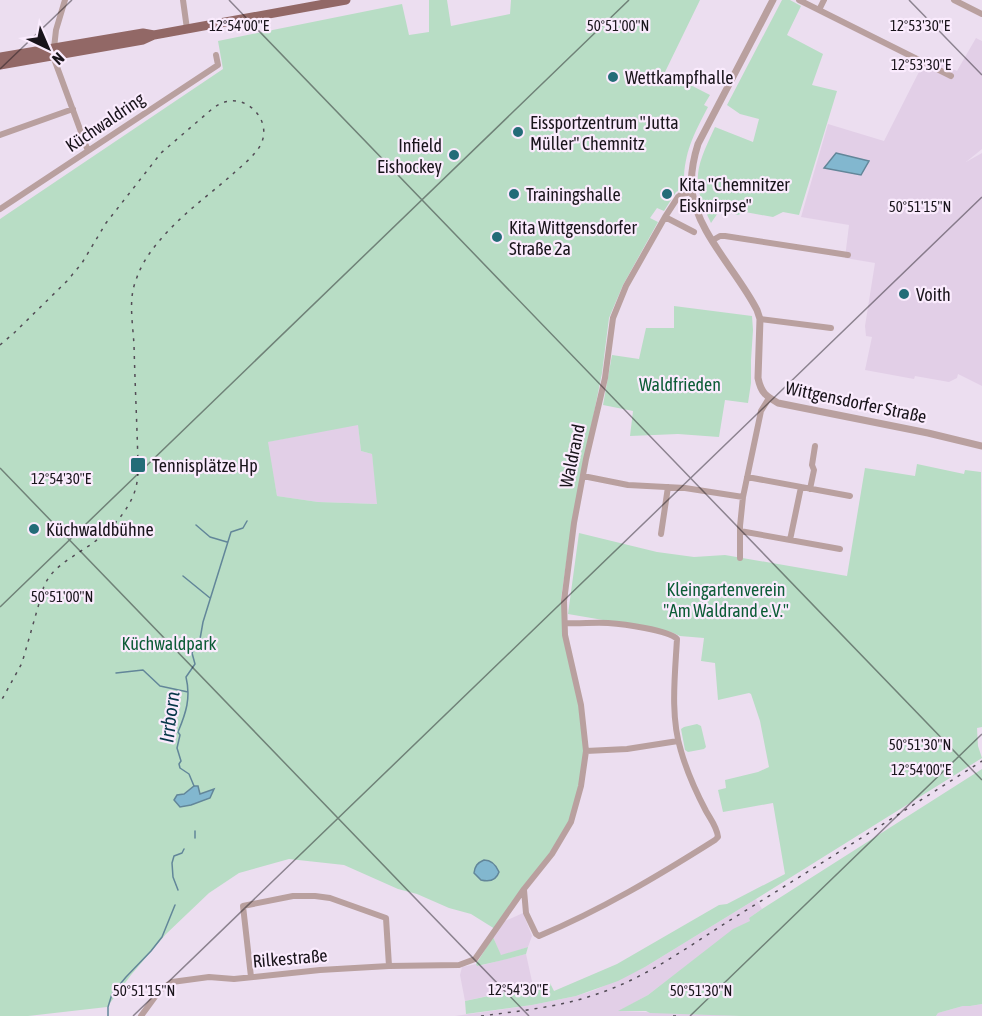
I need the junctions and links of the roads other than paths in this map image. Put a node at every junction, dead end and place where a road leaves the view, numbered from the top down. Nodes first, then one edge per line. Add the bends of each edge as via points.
1 (65, 0) edge
2 (183, 0) edge
3 (346, 0) edge
4 (773, 0) edge
5 (799, 0) edge
6 (824, 0) edge
7 (954, 0) edge
8 (819, 10) junction
9 (982, 14) edge
10 (187, 29) junction
11 (53, 52) junction
12 (216, 55) dead end
13 (0, 57) edge
14 (0, 65) edge
15 (951, 76) dead end
16 (73, 109) junction
17 (0, 135) edge
18 (88, 150) junction
19 (692, 192) junction
20 (0, 209) edge
21 (665, 217) junction
22 (694, 232) dead end
23 (713, 240) junction
24 (848, 255) dead end
25 (760, 320) junction
26 (831, 328) dead end
27 (769, 398) junction
28 (815, 446) dead end
29 (982, 446) edge
30 (583, 476) junction
31 (747, 477) junction
32 (668, 487) junction
33 (801, 487) junction
34 (810, 489) junction
35 (850, 496) dead end
36 (743, 497) junction
37 (740, 531) junction
38 (661, 534) dead end
39 (790, 540) junction
40 (840, 549) dead end
41 (740, 558) dead end
42 (565, 623) junction
43 (678, 741) junction
44 (586, 751) junction
45 (524, 890) junction
46 (459, 965) joint
47 (389, 966) junction
48 (251, 977) junction
49 (141, 1016) edge

1 - 11 street
2 - 10 street
3 - 10 main road
4 - 19 street, Wittgensdorfer Straße via 698,144
5 - 8 street
6 - 8 street
7 - 9 street
8 - 15 street
10 - 11 main road via 143,40
11 - 13 main road
11 - 14 main road
11 - 16 street
12 - 18 street, Küchwaldring via 218,65
16 - 17 street
16 - 18 street
18 - 20 street, Küchwaldring
19 - 21 street, Waldrand via 678,197
19 - 23 street, Wittgensdorfer Straße via 698,215
21 - 22 street
21 - 30 street, Waldrand via 626,286 613,318 605,378
23 - 24 street via 725,236
23 - 25 street, Wittgensdorfer Straße via 751,298
25 - 26 street
25 - 27 street, Wittgensdorfer Straße via 758,378 760,388
27 - 29 street, Wittgensdorfer Straße
27 - 31 street via 760,411
28 - 34 street
30 - 32 street via 628,485
30 - 42 street, Waldrand via 567,568
31 - 33 street
31 - 36 street
32 - 36 street
32 - 38 street
33 - 34 street
33 - 39 street
34 - 35 street
36 - 37 street
37 - 39 street
37 - 41 street
39 - 40 street
42 - 43 street via 609,623 671,634 677,639 674,696
42 - 44 street, Waldrand
43 - 44 street
43 - 45 street via 694,785 718,832 715,840 650,880 539,936 526,913
44 - 45 street, Waldrand via 571,822
45 - 46 street, Waldrand via 475,959
46 - 47 street, Rilkestraße
47 - 48 street, Rilkestraße
47 - 48 street via 386,918 330,898 293,896 243,906
48 - 49 street, Rilkestraße via 172,982 159,990

